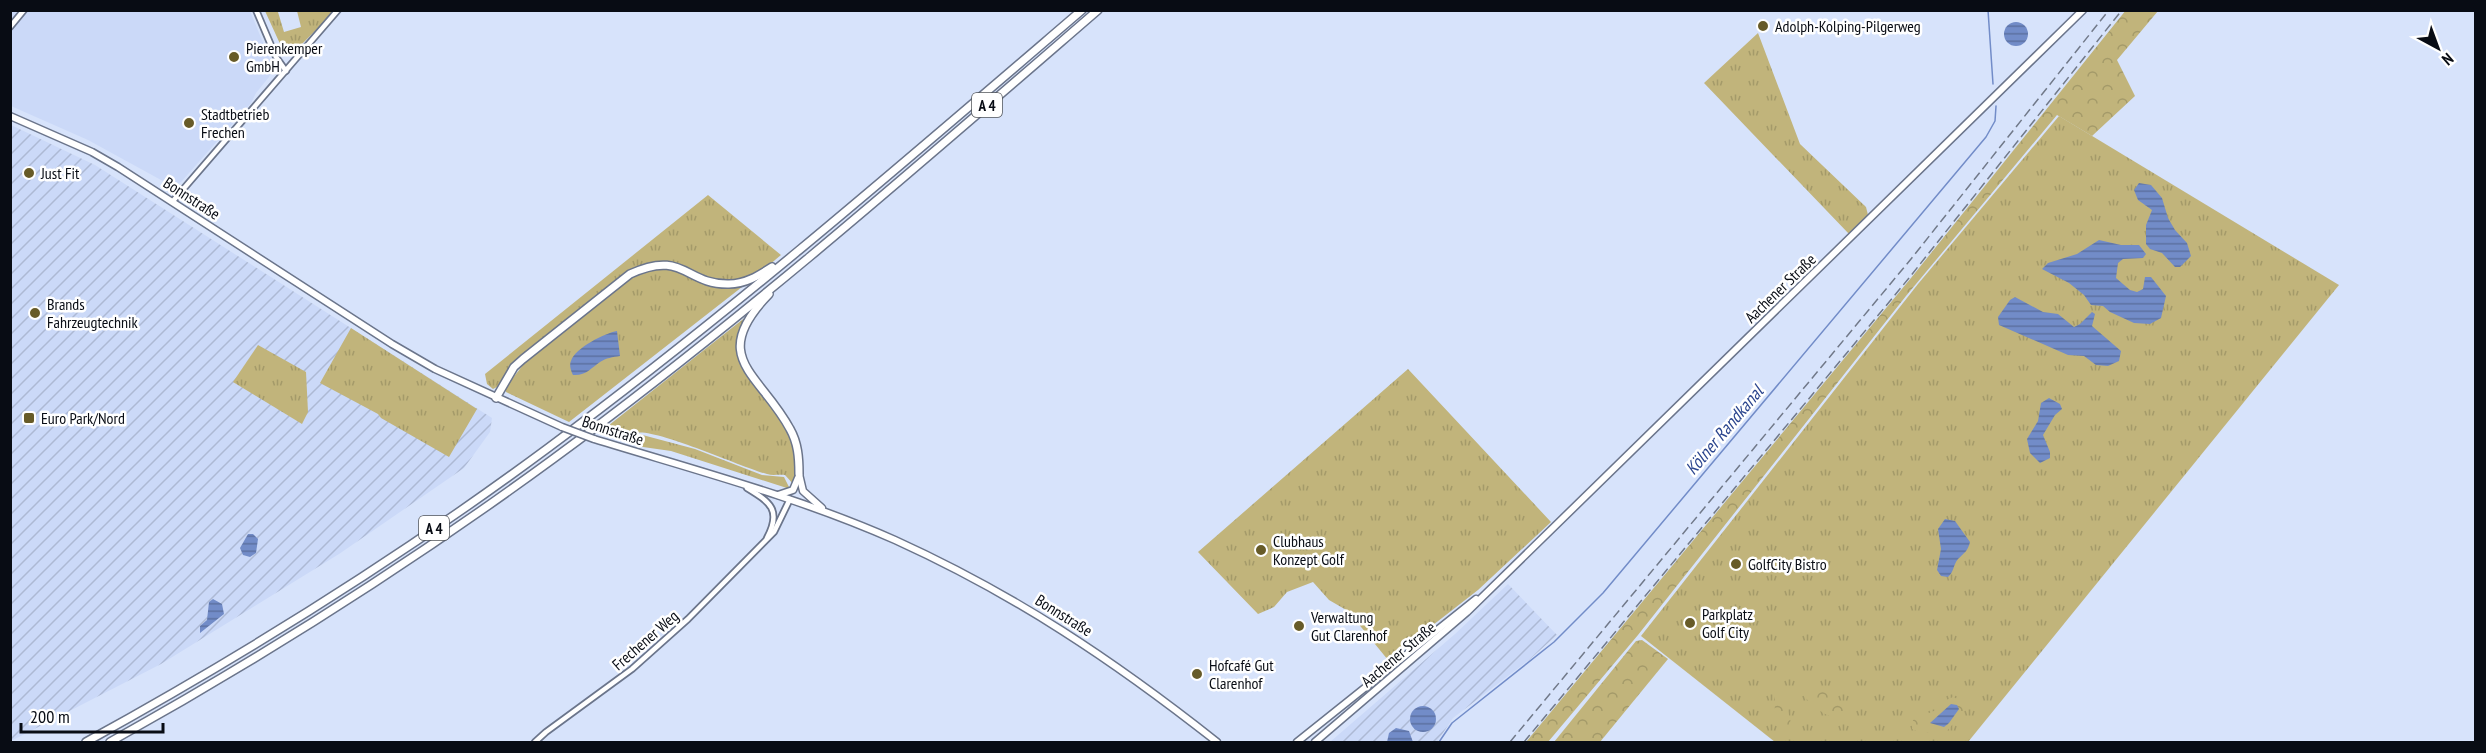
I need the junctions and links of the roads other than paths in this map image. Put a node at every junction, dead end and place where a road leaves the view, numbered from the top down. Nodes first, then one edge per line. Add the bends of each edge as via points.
1 (24, 10) edge
2 (256, 10) edge
3 (338, 10) edge
4 (1082, 10) edge
5 (1098, 10) edge
6 (2083, 10) edge
7 (10, 27) edge
8 (285, 71) junction
9 (10, 116) edge
10 (173, 201) junction
11 (787, 258) junction
12 (785, 276) junction
13 (496, 398) junction
14 (799, 474) junction
15 (743, 484) junction
16 (775, 495) junction
17 (790, 500) junction
18 (827, 513) junction
19 (762, 545) junction
20 (1495, 583) junction
21 (86, 742) edge
22 (110, 742) edge
23 (535, 742) edge
24 (1217, 742) edge
25 (1297, 742) edge
26 (1315, 742) edge

1 - 7 street
2 - 8 street
3 - 8 street
4 - 11 highway, A 4
5 - 12 highway, A 4
6 - 20 main road, Aachener Straße
8 - 10 street
9 - 10 main road, Bonnstraße via 93,152
10 - 13 main road, Bonnstraße via 392,344
11 - 13 highway via 752,279 730,284 666,264 630,274 514,367
11 - 21 highway, A 4 via 653,368 455,514 298,618
12 - 14 highway via 749,316 741,345 746,369 793,434
12 - 22 highway, A 4 via 593,429 475,515 315,621
13 - 15 main road, Bonnstraße, bridge via 594,439
14 - 16 main road via 793,490
14 - 18 main road via 803,491
15 - 16 main road, Bonnstraße
15 - 19 street, Frechener Weg via 767,501 773,513 772,528
16 - 17 main road, Bonnstraße
17 - 18 main road, Bonnstraße
17 - 19 street, Frechener Weg via 778,526
18 - 24 main road, Bonnstraße via 894,540 1029,609 1122,669
19 - 23 street, Frechener Weg via 632,669
20 - 25 main road, Aachener Straße
20 - 26 main road, Aachener Straße via 1438,638

